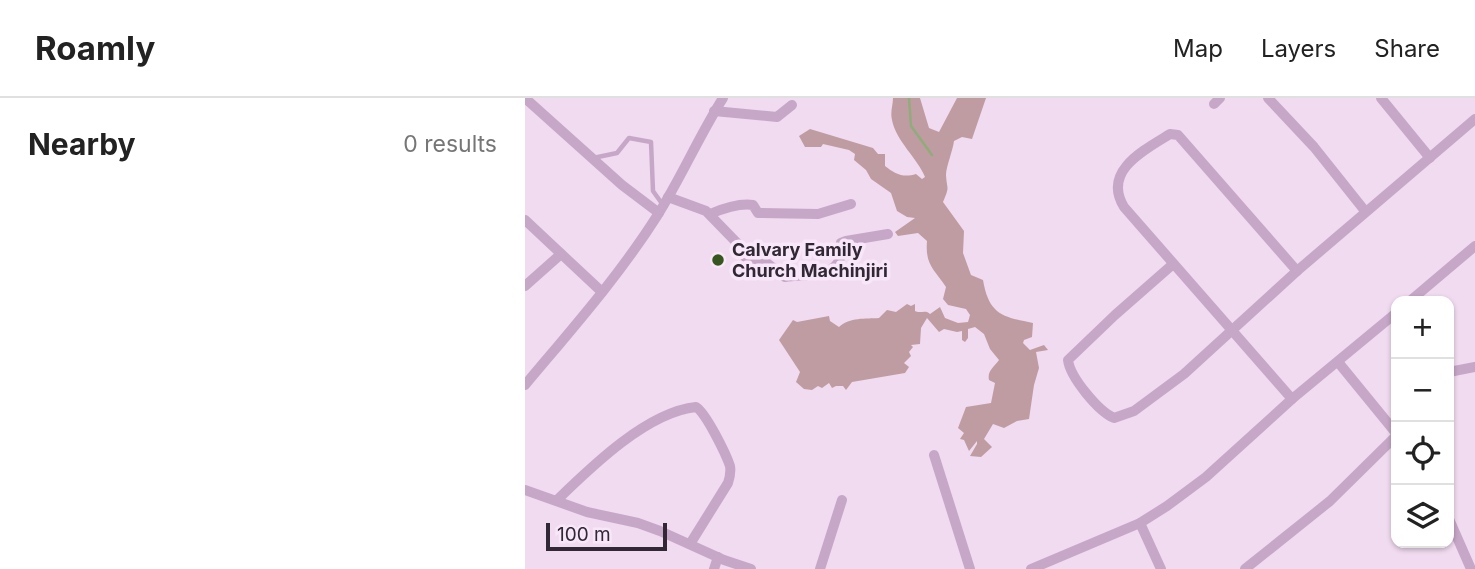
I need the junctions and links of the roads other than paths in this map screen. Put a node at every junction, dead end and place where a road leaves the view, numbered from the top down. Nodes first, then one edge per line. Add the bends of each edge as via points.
1 (525, 98) edge
2 (723, 98) edge
3 (1268, 98) edge
4 (1381, 98) edge
5 (792, 105) dead end
6 (714, 111) junction
7 (1475, 119) edge
8 (1430, 158) junction
9 (593, 159) junction
10 (851, 204) dead end
11 (663, 205) junction
12 (1365, 211) junction
13 (710, 214) junction
14 (525, 220) edge
15 (888, 234) dead end
16 (1475, 246) edge
17 (561, 254) junction
18 (1173, 265) junction
19 (1297, 271) junction
20 (525, 286) edge
21 (602, 292) junction
22 (1416, 296) edge
23 (1391, 317) edge
24 (1232, 330) junction
25 (1338, 362) junction
26 (1475, 368) edge
27 (1454, 371) edge
28 (525, 385) edge
29 (1292, 400) junction
30 (1391, 429) edge
31 (1391, 440) edge
32 (934, 454) dead end
33 (525, 490) edge
34 (557, 500) junction
35 (842, 500) dead end
36 (1140, 523) junction
37 (1454, 530) edge
38 (690, 544) junction
39 (718, 557) junction
40 (714, 569) edge
41 (751, 569) edge
42 (820, 569) edge
43 (970, 569) edge
44 (1031, 569) edge
45 (1161, 569) edge
46 (1245, 569) edge
47 (1471, 569) edge

1 - 9 street
2 - 6 street
3 - 12 street
4 - 8 street
5 - 6 street via 777,117
6 - 11 street
7 - 8 street
8 - 12 street
9 - 11 street via 622,185
9 - 11 lane via 617,153 629,138 651,142 653,191
10 - 13 street via 818,214 763,214 745,204
11 - 13 street
11 - 21 street
12 - 19 street
13 - 15 street via 745,257 768,264 785,277 827,272 839,263 841,243
14 - 17 street
16 - 22 street
17 - 20 street
17 - 21 street
18 - 19 street via 1124,206 1117,183 1124,167 1170,134 1183,139
18 - 24 street
18 - 24 street via 1068,359 1069,367 1104,414 1114,418 1134,411
19 - 24 street
21 - 28 street
23 - 25 street
24 - 29 street
25 - 29 street
25 - 30 street
26 - 27 street
29 - 36 street via 1206,477
31 - 46 street via 1330,501
32 - 43 street
33 - 34 street
34 - 38 street via 638,523
34 - 38 street via 646,427 667,414 696,407 730,466 730,474
35 - 42 street
36 - 44 street
36 - 45 street
37 - 47 street
38 - 39 street
39 - 40 street
39 - 41 street

